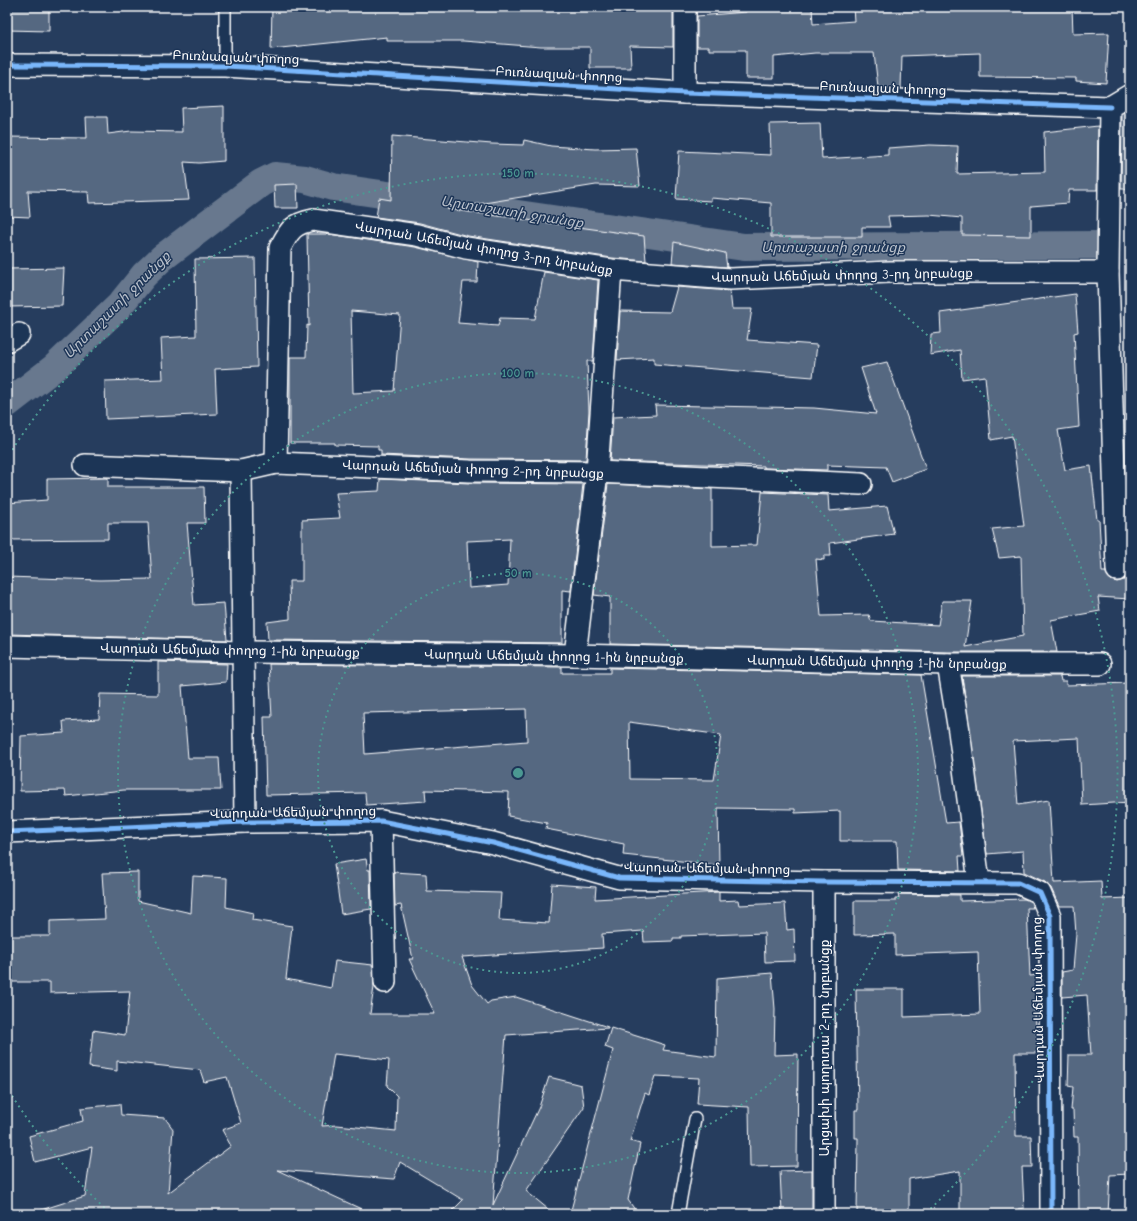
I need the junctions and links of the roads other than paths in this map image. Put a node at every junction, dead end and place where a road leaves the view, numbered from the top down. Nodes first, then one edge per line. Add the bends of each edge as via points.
1 (225, 7) edge
2 (685, 7) edge
3 (7, 65) edge
4 (225, 66) junction
5 (685, 93) junction
6 (1130, 95) edge
7 (1110, 107) junction
8 (611, 270) junction
9 (1108, 272) junction
10 (276, 463) junction
11 (86, 465) dead end
12 (240, 470) junction
13 (597, 472) junction
14 (861, 484) dead end
15 (1117, 570) dead end
16 (7, 646) edge
17 (243, 652) junction
18 (575, 655) junction
19 (948, 664) junction
20 (1100, 664) dead end
21 (381, 821) junction
22 (245, 822) junction
23 (7, 832) edge
24 (824, 882) junction
25 (979, 882) junction
26 (385, 982) dead end
27 (695, 1119) dead end
28 (678, 1214) edge
29 (824, 1214) edge
30 (1051, 1214) edge

1 - 4 lane
2 - 5 street
3 - 4 street, Բուռնազյան փողոց
4 - 5 street, Բուռնազյան փողոց
5 - 7 street, Բուռնազյան փողոց
6 - 7 street
7 - 9 street
8 - 9 street, Վարդան Աճեմյան փողոց 3-րդ նրբանցք via 730,279 890,272
8 - 10 street, Վարդան Աճեմյան փողոց 3-րդ նրբանցք via 466,248 417,235 313,220 300,222 292,228 280,248
8 - 13 street
9 - 15 street
10 - 12 street, Վարդան Աճեմյան փողոց 2-րդ նրբանցք
10 - 13 street, Վարդան Աճեմյան փողոց 2-րդ նրբանցք via 470,471
11 - 12 street, Վարդան Աճեմյան փողոց 2-րդ նրբանցք
12 - 17 street
13 - 14 street, Վարդան Աճեմյան փողոց 2-րդ նրբանցք
13 - 18 street
16 - 17 street, Վարդան Աճեմյան փողոց 1-ին նրբանցք
17 - 18 street, Վարդան Աճեմյան փողոց 1-ին նրբանցք
17 - 22 street
18 - 19 street, Վարդան Աճեմյան փողոց 1-ին նրբանցք
19 - 20 street, Վարդան Աճեմյան փողոց 1-ին նրբանցք
19 - 25 street
21 - 22 street, Վարդան Աճեմյան փողոց
21 - 24 street, Վարդան Աճեմյան փողոց via 493,843 619,878
21 - 26 street
22 - 23 street, Վարդան Աճեմյան փողոց
24 - 25 street, Վարդան Աճեմյան փողոց
24 - 29 street, Արցախի պողոտա 2-րդ նրբանցք
25 - 30 street, Վարդան Աճեմյան փողոց via 1018,883 1040,893 1050,916
27 - 28 lane

